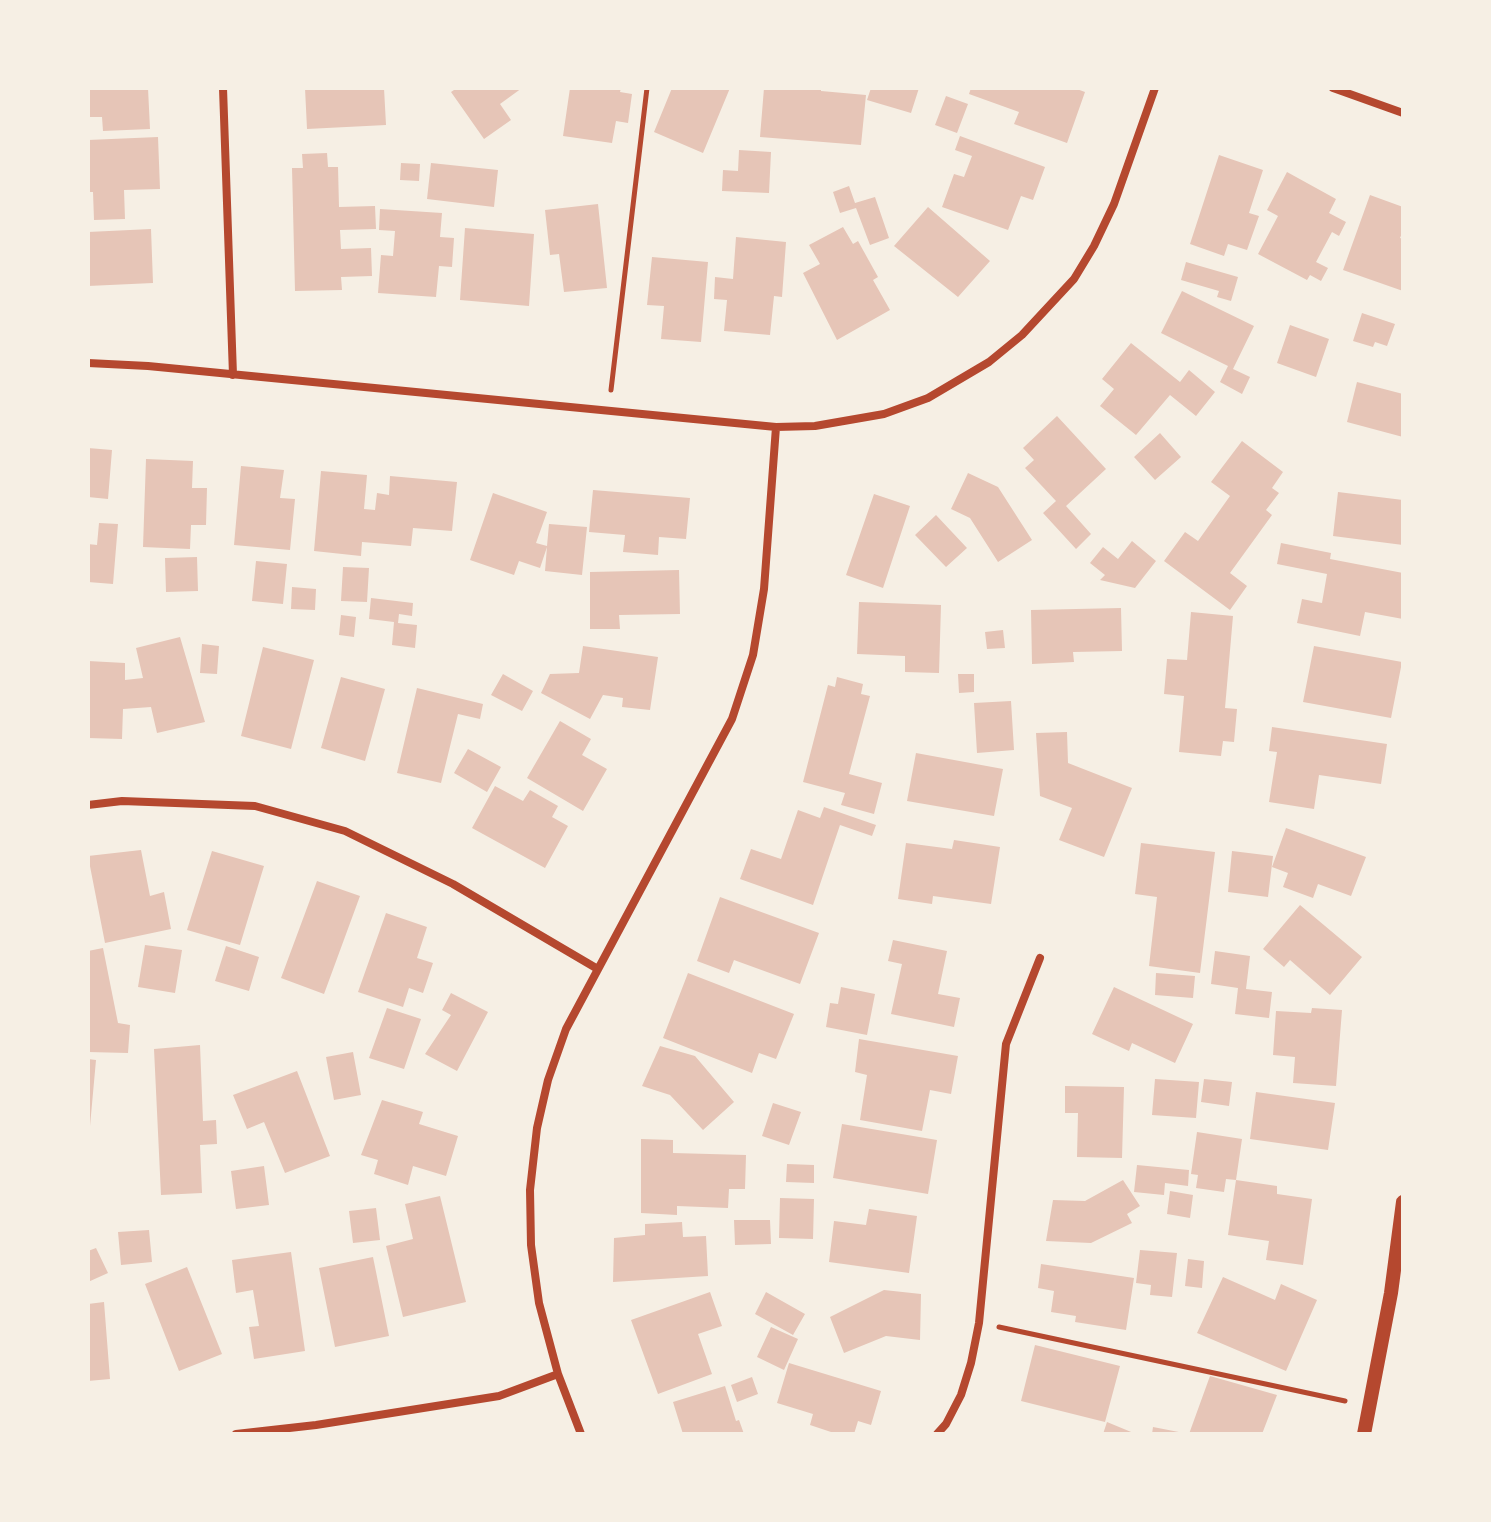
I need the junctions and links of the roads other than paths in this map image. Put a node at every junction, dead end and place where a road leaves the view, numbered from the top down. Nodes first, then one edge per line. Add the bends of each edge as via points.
1 (223, 88) edge
2 (1155, 88) edge
3 (1333, 88) edge
4 (1403, 113) edge
5 (88, 363) edge
6 (233, 375) junction
7 (776, 427) junction
8 (88, 805) edge
9 (1040, 958) dead end
10 (596, 968) junction
11 (1403, 1202) edge
12 (1397, 1294) edge
13 (558, 1374) junction
14 (236, 1434) edge
15 (581, 1434) edge
16 (937, 1434) edge
17 (1364, 1434) edge

1 - 6 street
2 - 7 street via 1094,246 1074,279 1022,335 959,382 884,414
3 - 4 street
5 - 6 street
6 - 7 street
7 - 10 street via 764,589 753,655 732,719
8 - 10 street via 122,801 255,806 345,831 453,884
9 - 16 street via 1006,1044 971,1363 961,1395
10 - 13 street via 548,1080 530,1190 539,1303
11 - 12 street
12 - 17 street
13 - 14 street via 499,1396
13 - 15 street

